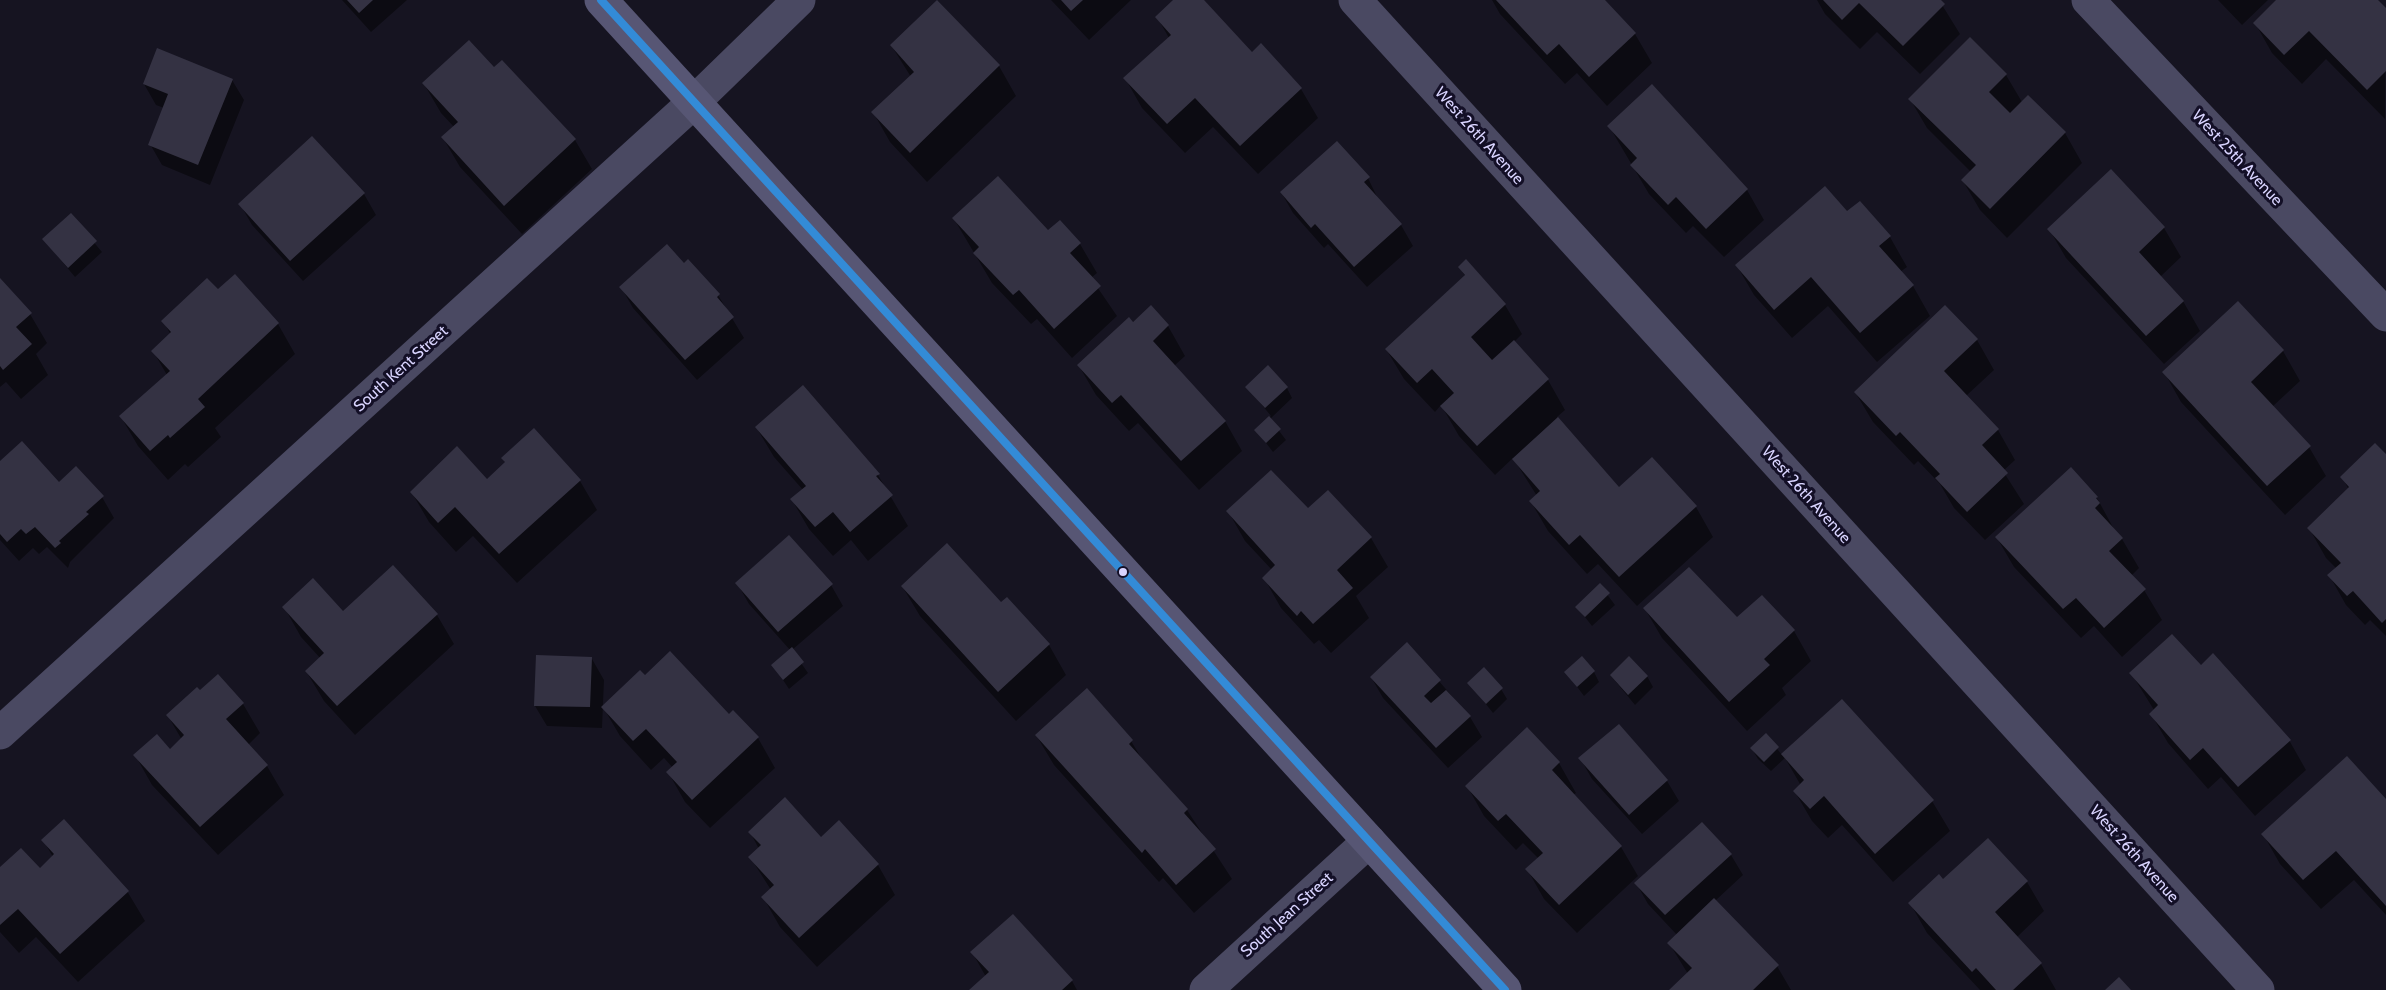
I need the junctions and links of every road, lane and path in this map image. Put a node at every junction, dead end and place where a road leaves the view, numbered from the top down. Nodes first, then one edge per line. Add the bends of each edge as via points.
1 (601, 0) edge
2 (799, 0) edge
3 (1355, 0) edge
4 (2088, 0) edge
5 (694, 102) junction
6 (2386, 315) edge
7 (0, 734) edge
8 (1369, 841) junction
9 (1206, 990) edge
10 (1505, 990) edge
11 (2258, 990) edge

1 - 5 main road
2 - 5 street, South Kent Street
3 - 11 street, West 26th Avenue
4 - 6 street, West 25th Avenue
5 - 7 street, South Kent Street
5 - 8 main road
8 - 9 street, South Jean Street
8 - 10 main road

